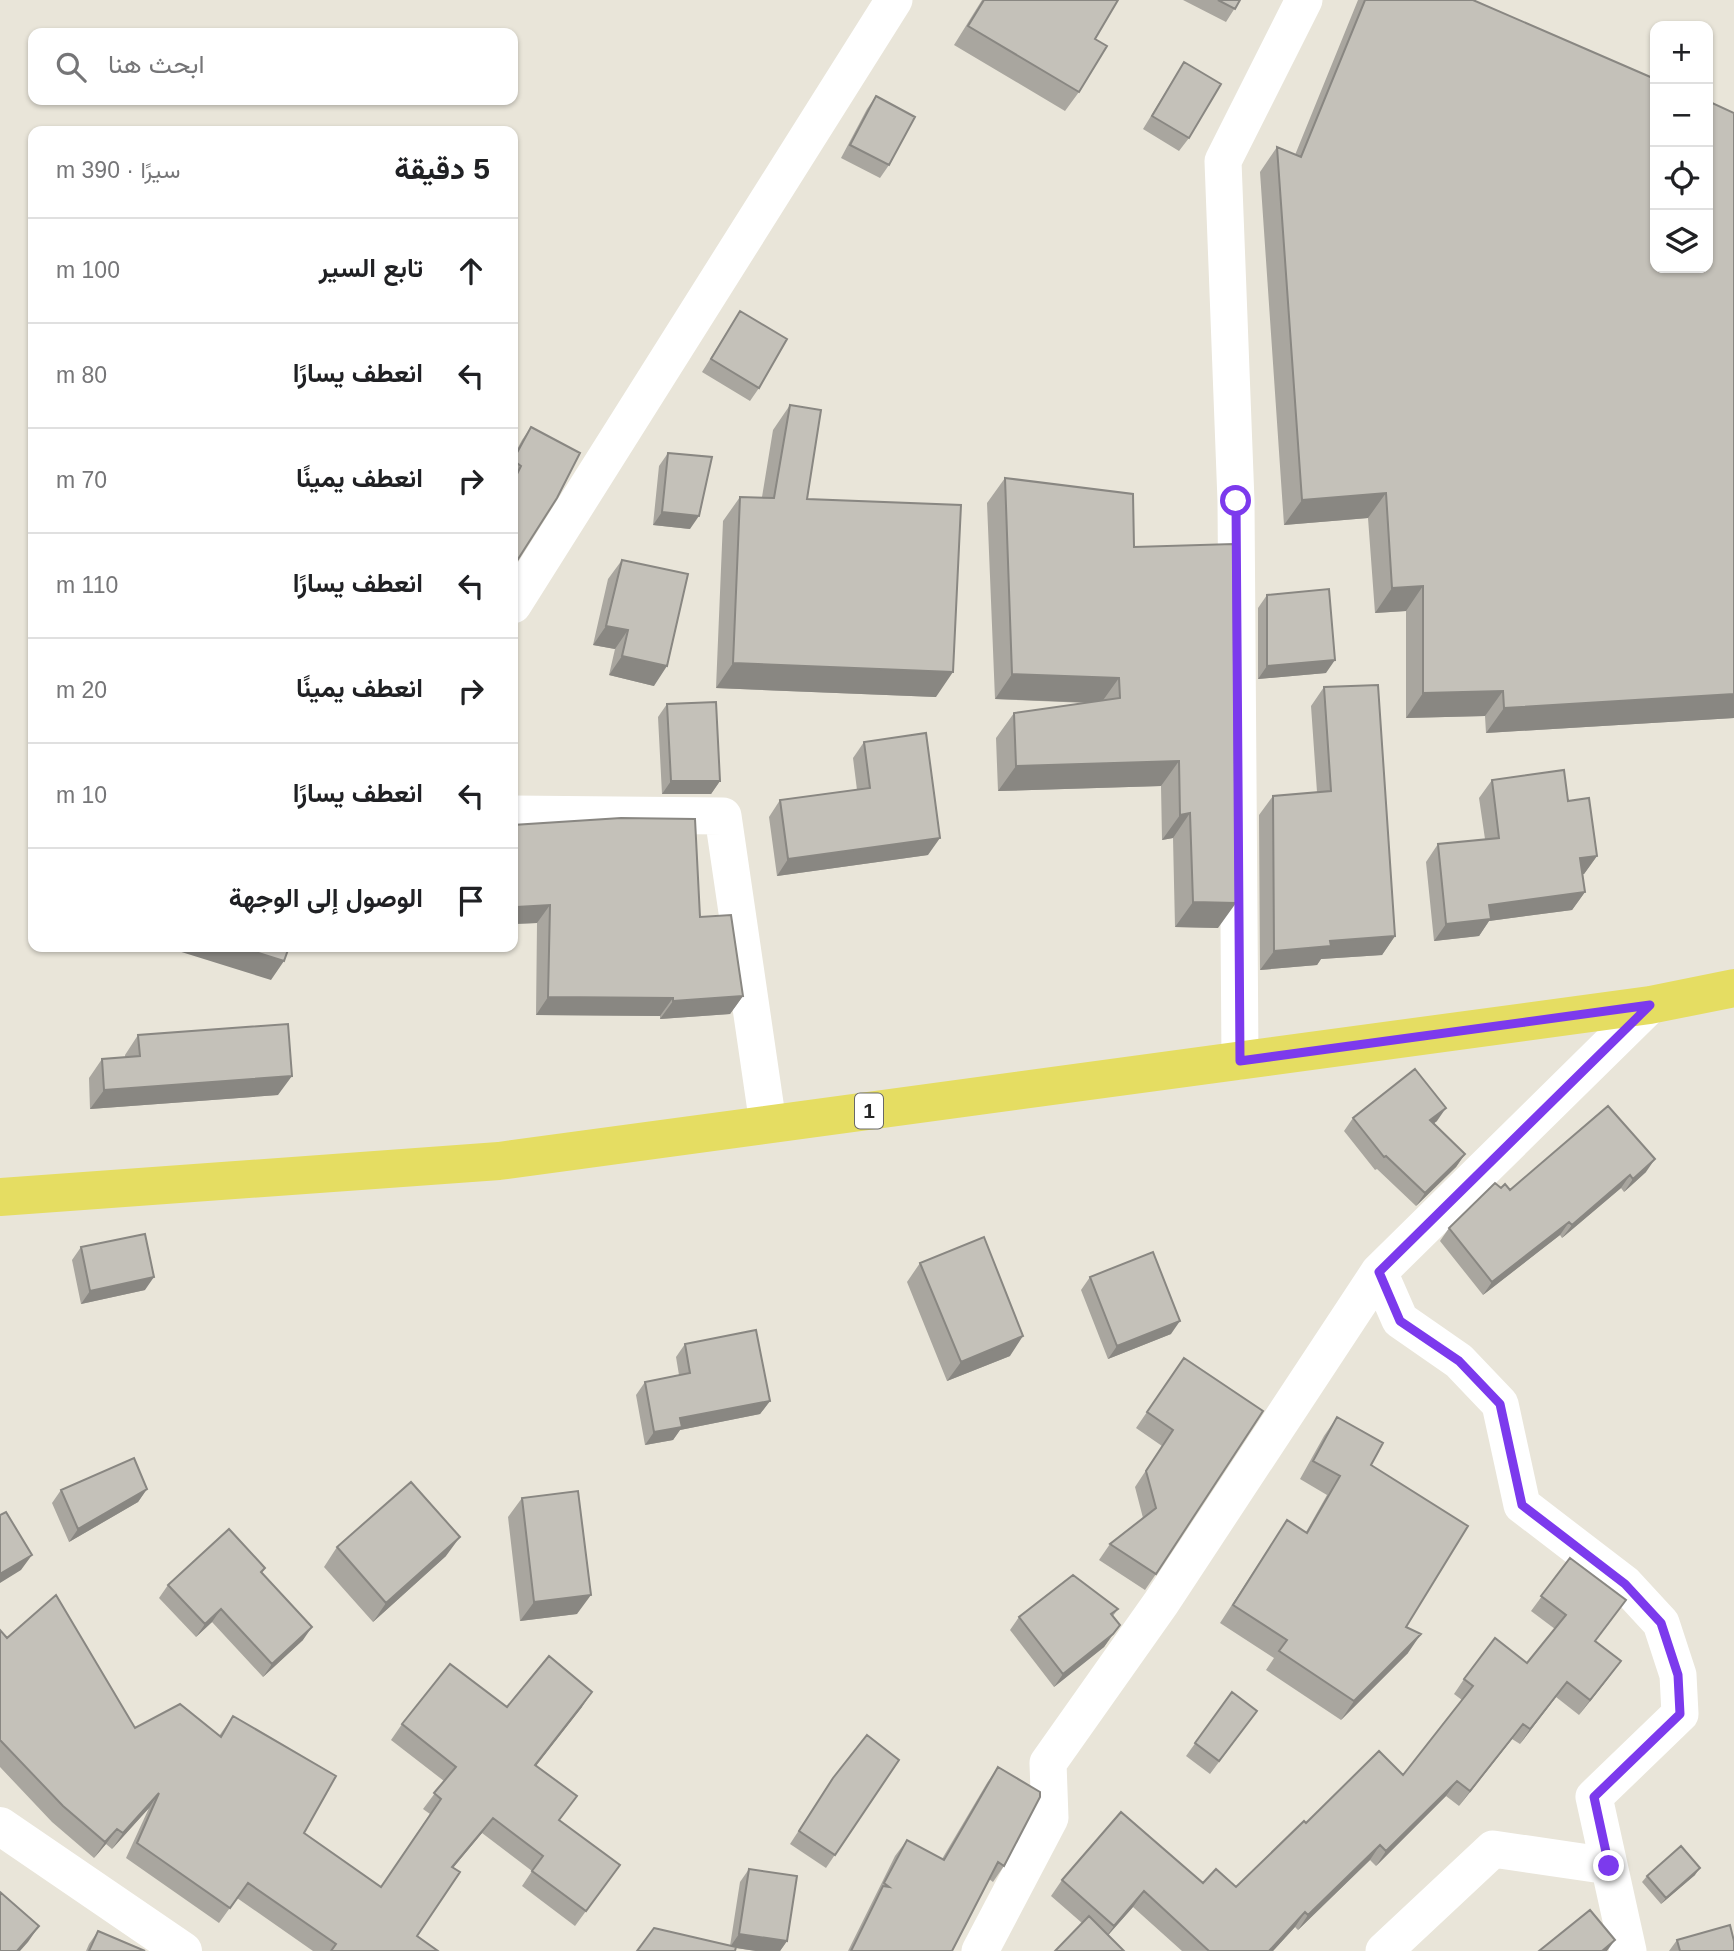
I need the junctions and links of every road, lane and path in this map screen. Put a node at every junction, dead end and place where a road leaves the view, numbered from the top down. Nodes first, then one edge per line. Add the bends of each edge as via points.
1 (894, 0) edge
2 (1304, 0) edge
3 (518, 597) edge
4 (518, 814) edge
5 (1734, 988) edge
6 (1650, 1005) junction
7 (1240, 1061) junction
8 (768, 1124) junction
9 (0, 1197) edge
10 (1379, 1272) junction
11 (0, 1826) edge
12 (1609, 1866) junction
13 (183, 1951) edge
14 (980, 1951) edge
15 (1384, 1951) edge
16 (1628, 1951) edge

1 - 3 street
2 - 7 street via 1223,161 1236,501
4 - 8 street via 723,816
5 - 6 main road, 1
6 - 7 main road, 1
6 - 10 street
7 - 8 main road, 1
8 - 9 main road, 1 via 499,1161
10 - 12 street via 1400,1321 1459,1361 1500,1404 1522,1505 1625,1584 1661,1623 1678,1675 1680,1714 1594,1797
10 - 14 street via 1161,1603 1048,1763 1049,1818
11 - 13 street
12 - 15 street via 1493,1849
12 - 16 street

